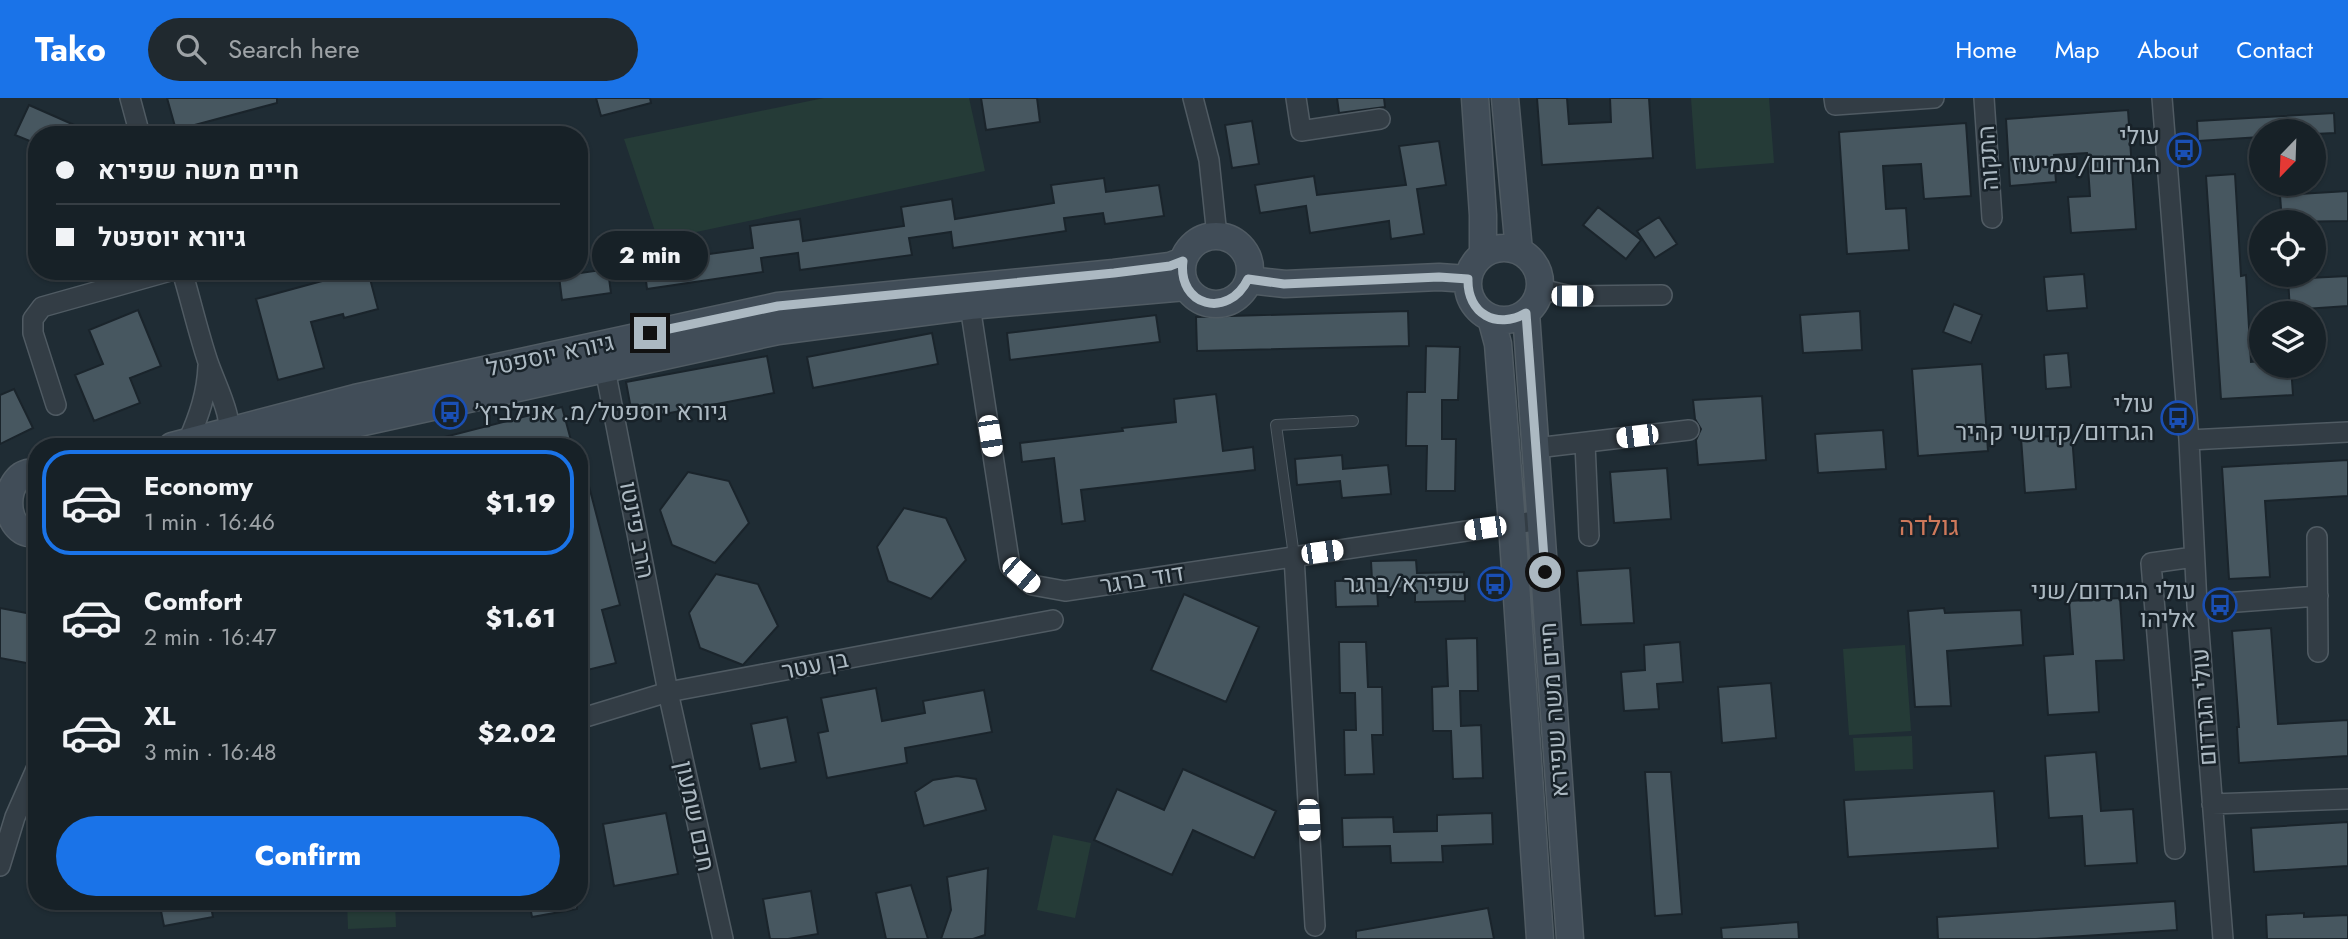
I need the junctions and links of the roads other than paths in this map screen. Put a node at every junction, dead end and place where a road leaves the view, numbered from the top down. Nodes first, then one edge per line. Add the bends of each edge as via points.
1 (130, 98) edge
2 (1193, 98) edge
3 (1296, 98) edge
4 (1475, 98) edge
5 (1505, 98) edge
6 (1834, 98) edge
7 (1934, 98) edge
8 (1984, 98) edge
9 (2162, 98) edge
10 (1380, 119) dead end
11 (138, 126) edge
12 (1992, 218) dead end
13 (1217, 236) junction
14 (1518, 251) junction
15 (1483, 254) junction
16 (1183, 261) junction
17 (1248, 279) junction
18 (1468, 279) junction
19 (138, 280) edge
20 (185, 280) edge
21 (1186, 287) junction
22 (1540, 289) junction
23 (1661, 295) dead end
24 (970, 306) junction
25 (1526, 313) junction
26 (1492, 318) junction
27 (208, 361) junction
28 (605, 369) junction
29 (56, 405) dead end
30 (1353, 421) dead end
31 (1689, 430) dead end
32 (2348, 432) edge
33 (183, 438) edge
34 (230, 438) edge
35 (290, 438) edge
36 (2189, 440) junction
37 (1585, 443) junction
38 (1536, 448) junction
39 (28, 474) edge
40 (2, 491) edge
41 (1541, 520) junction
42 (1512, 524) junction
43 (4, 525) edge
44 (28, 532) edge
45 (1589, 536) dead end
46 (2317, 537) dead end
47 (1294, 555) junction
48 (2194, 557) junction
49 (2318, 596) junction
50 (2197, 605) junction
51 (1053, 620) dead end
52 (2318, 652) dead end
53 (668, 692) junction
54 (588, 716) edge
55 (28, 787) edge
56 (2348, 799) edge
57 (2212, 804) junction
58 (2175, 849) dead end
59 (0, 866) edge
60 (1315, 926) dead end
61 (723, 939) edge
62 (1540, 939) edge
63 (1570, 939) edge
64 (2223, 939) edge

1 - 11 street
2 - 13 street via 1209,160
3 - 10 street via 1301,131
4 - 15 street
5 - 14 street
6 - 7 street via 1835,105
8 - 12 street, התקוה
9 - 36 street, עולי הגרדום
13 - 16 street via 1199,240
13 - 17 street via 1227,237 1243,250
14 - 15 street via 1500,248
14 - 22 street via 1533,263
15 - 18 street
16 - 21 street
16 - 34 street, גיורא יוספטל via 1114,273 778,306 355,398
17 - 18 street via 1284,284
17 - 21 street via 1236,297 1215,304 1204,302
18 - 26 street via 1470,298
19 - 29 street via 42,307 33,319
20 - 27 street
21 - 24 street, גיורא יוספטל
22 - 23 street via 1572,296
22 - 25 street
24 - 28 street, גיורא יוספטל via 778,331
24 - 47 street, דוד ברגר via 1010,566 1032,585 1065,591
25 - 26 street via 1510,320
25 - 38 street, חיים משה שפירא
26 - 42 street, חיים משה שפירא
27 - 33 street via 203,403
27 - 34 street via 225,405
28 - 35 street, גיורא יוספטל
28 - 53 street, הרב פינטו
30 - 47 lane via 1276,425
31 - 37 street
32 - 36 street
36 - 48 street, עולי הגרדום
37 - 38 street
37 - 45 street
38 - 41 street, חיים משה שפירא
39 - 40 street via 15,477
40 - 43 street
41 - 42 street, דוד ברגר
41 - 63 street, חיים משה שפירא
42 - 47 street, דוד ברגר
42 - 62 street, חיים משה שפירא
43 - 44 street
46 - 49 street
47 - 60 street
48 - 50 street, עולי הגרדום
48 - 58 street via 2151,563
49 - 50 street
49 - 52 street
50 - 57 street, עולי הגרדום
51 - 53 street, בן עטר
53 - 54 street, בן עטר
53 - 61 street, חכם שמעון
55 - 59 street
56 - 57 street
57 - 64 street, עולי הגרדום

